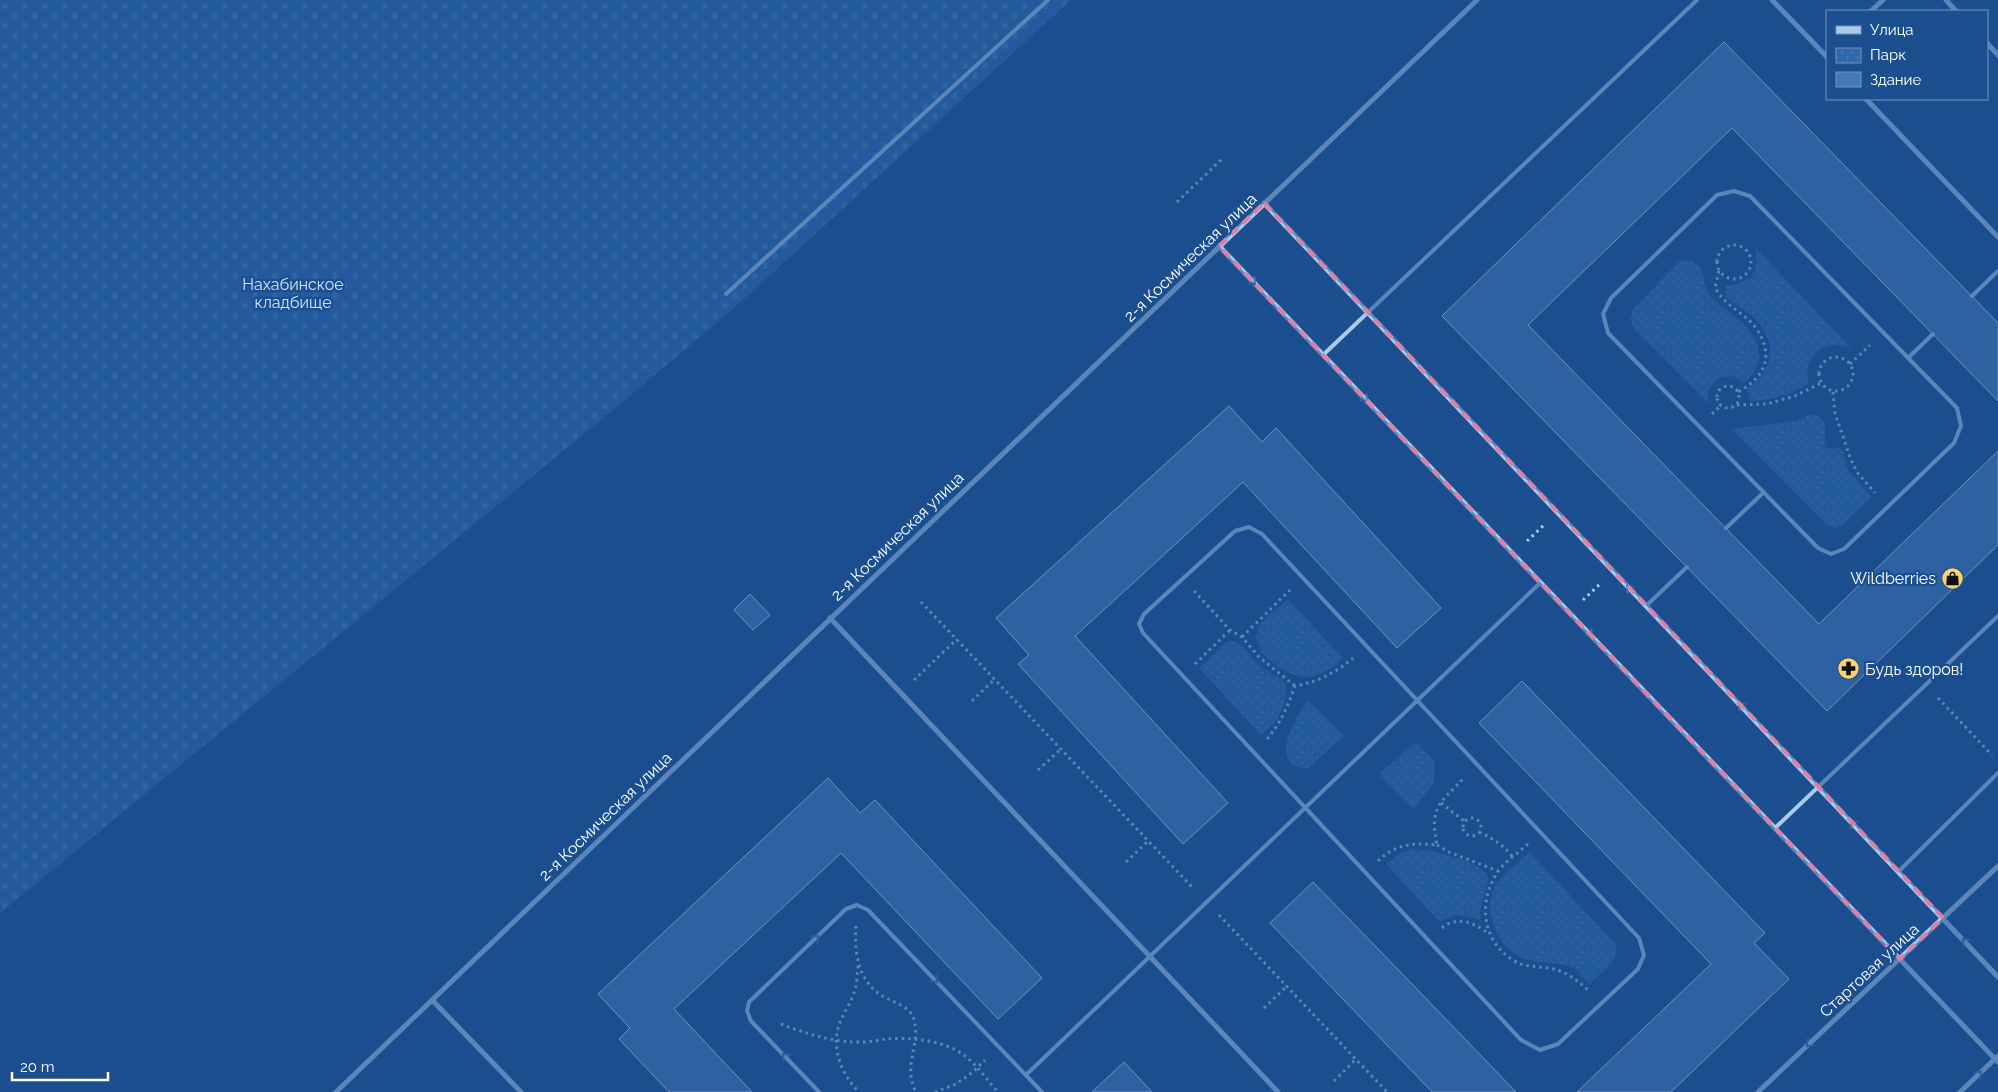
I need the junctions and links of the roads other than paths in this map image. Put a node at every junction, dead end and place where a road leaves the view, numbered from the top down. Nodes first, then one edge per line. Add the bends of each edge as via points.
1 (1048, 0) edge
2 (1477, 0) edge
3 (1697, 0) edge
4 (1772, 0) edge
5 (1883, 0) edge
6 (1946, 0) edge
7 (1872, 10) edge
8 (1955, 10) edge
9 (1988, 44) edge
10 (1826, 55) edge
11 (1998, 55) edge
12 (1867, 100) edge
13 (1264, 203) junction
14 (1998, 236) edge
15 (1219, 246) junction
16 (1998, 271) edge
17 (726, 294) dead end
18 (1972, 296) dead end
19 (1367, 312) junction
20 (1933, 334) dead end
21 (1323, 355) junction
22 (1908, 358) junction
23 (1764, 492) junction
24 (1726, 528) dead end
25 (1687, 566) dead end
26 (1540, 582) junction
27 (1646, 606) junction
28 (1998, 616) edge
29 (830, 618) junction
30 (1418, 700) junction
31 (1998, 773) edge
32 (1818, 787) junction
33 (1305, 808) junction
34 (1775, 828) junction
35 (1998, 866) edge
36 (1899, 871) junction
37 (1943, 918) junction
38 (1150, 956) junction
39 (1900, 959) junction
40 (1998, 976) edge
41 (432, 1000) junction
42 (1997, 1059) edge
43 (1026, 1075) junction
44 (336, 1092) edge
45 (521, 1092) edge
46 (819, 1092) edge
47 (1042, 1092) edge
48 (1278, 1092) edge
49 (1758, 1092) edge
50 (1960, 1092) edge

1 - 17 lane
2 - 13 street, 2-я Космическая улица
3 - 19 lane
4 - 10 street
5 - 7 street
6 - 8 street
9 - 11 street
12 - 14 street
13 - 15 street, 2-я Космическая улица
13 - 19 street
15 -> 21 street
15 - 29 street, 2-я Космическая улица
16 - 18 lane
19 - 21 lane
27 -> 19 street
20 - 22 lane
21 -> 26 street
22 - 23 lane via 1956,408 1961,426 1954,443 1844,549 1831,554 1818,548
22 - 23 lane via 1750,196 1734,190 1717,195 1611,298 1603,314 1608,333
23 - 24 lane
25 - 27 lane
26 - 30 lane
26 -> 34 street
32 -> 27 street
28 - 32 lane
29 - 38 street
29 - 41 street, 2-я Космическая улица
30 - 33 lane
30 - 33 lane via 1262,534 1249,527 1236,531 1144,614 1139,624 1143,633
30 - 33 lane via 1639,938 1644,955 1638,969 1558,1044 1540,1050 1521,1040
31 - 36 lane
32 - 34 lane
36 -> 32 street
33 - 38 lane
34 - 39 street
35 - 37 street, Стартовая улица
36 - 37 street
37 - 39 street, Стартовая улица
40 -> 37 street
38 - 43 lane
38 - 48 street
39 - 42 street
39 -> 49 street, Стартовая улица
41 - 44 street, 2-я Космическая улица
41 - 45 street
50 -> 42 street
46 -> 43 lane via 747,1011 749,1002 846,909 857,905 868,910
43 - 47 lane

